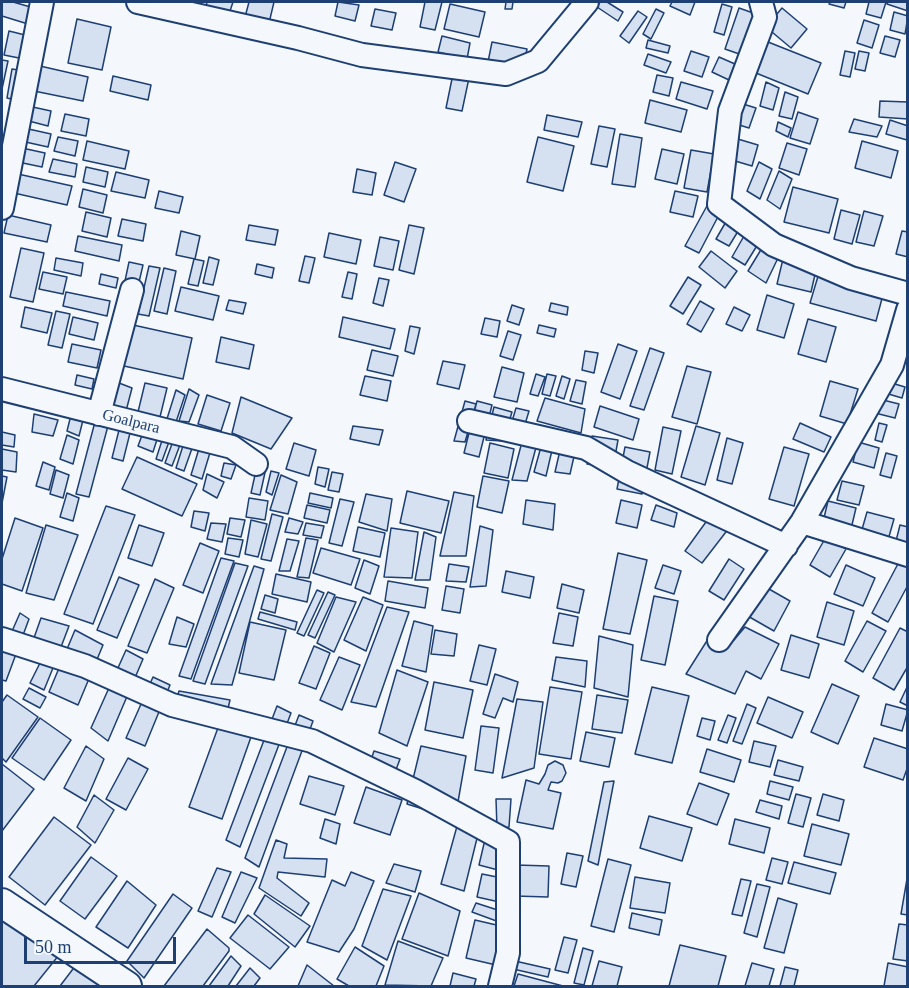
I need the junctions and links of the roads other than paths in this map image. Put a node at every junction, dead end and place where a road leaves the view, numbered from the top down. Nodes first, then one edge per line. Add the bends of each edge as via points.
1 (42, 2) edge
2 (138, 2) edge
3 (587, 2) edge
4 (761, 2) edge
5 (7, 156) edge
6 (2, 208) edge
7 (132, 290) dead end
8 (908, 294) edge
9 (908, 310) edge
10 (2, 389) edge
11 (99, 414) junction
12 (469, 421) dead end
13 (256, 464) dead end
14 (802, 522) junction
15 (786, 546) junction
16 (908, 555) edge
17 (2, 639) edge
18 (719, 640) dead end
19 (2, 903) edge
20 (127, 987) edge
21 (500, 987) edge

1 - 5 street
2 - 3 street via 362,55 506,74 538,61
4 - 8 street via 765,17 730,111 719,204 774,245 850,278
5 - 6 street
7 - 11 street
9 - 14 street via 892,365
10 - 11 street, Goalpara
11 - 13 street, Goalpara via 232,447
12 - 15 street via 586,448 627,472
14 - 15 street
14 - 16 street
15 - 18 street
17 - 21 street via 85,666 172,705 312,741 508,842 508,953
19 - 20 main road

